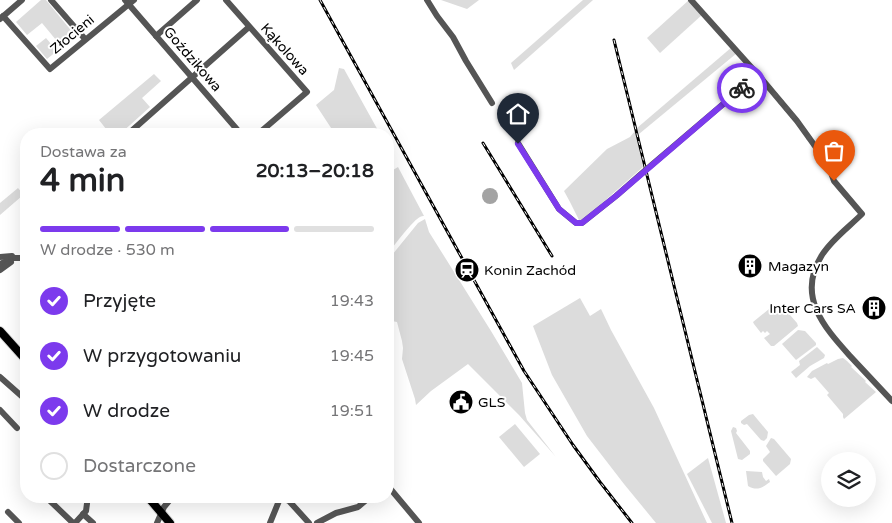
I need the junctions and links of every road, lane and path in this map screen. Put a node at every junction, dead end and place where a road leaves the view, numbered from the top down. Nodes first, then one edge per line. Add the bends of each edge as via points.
1 (22, 0) edge
2 (51, 0) edge
3 (197, 0) edge
4 (226, 0) edge
5 (427, 0) edge
6 (691, 0) edge
7 (129, 1) edge
8 (2, 18) edge
9 (250, 27) junction
10 (156, 36) junction
11 (85, 40) junction
12 (760, 77) junction
13 (192, 78) junction
14 (492, 103) dead end
15 (135, 128) edge
16 (236, 128) edge
17 (265, 128) edge
18 (518, 144) dead end
19 (0, 257) edge
20 (20, 257) edge
21 (20, 258) edge
22 (20, 259) edge
23 (0, 264) edge
24 (0, 270) edge
25 (0, 331) edge
26 (20, 353) edge
27 (0, 377) edge
28 (20, 395) edge
29 (892, 402) edge
30 (0, 410) edge
31 (16, 428) dead end
32 (394, 493) edge
33 (52, 503) edge
34 (87, 503) edge
35 (152, 503) edge
36 (167, 503) edge
37 (278, 503) edge
38 (291, 503) edge
39 (363, 503) edge
40 (8, 512) dead end
41 (83, 514) junction
42 (162, 514) junction
43 (19, 523) edge
44 (74, 523) edge
45 (93, 523) edge
46 (157, 523) edge
47 (170, 523) edge
48 (270, 523) edge
49 (309, 523) edge
50 (317, 523) edge
51 (419, 523) edge

1 - 8 street
2 - 11 street
3 - 10 street
4 - 9 street, Kąkolowa
5 - 14 street
6 - 12 street
7 - 10 street, Goździkowa
7 - 11 street, Złocieni
8 - 11 street, Złocieni via 50,69
9 - 13 street
9 - 17 street, Kąkolowa via 307,92
10 - 13 street, Goździkowa
12 - 18 street via 749,82 582,223 576,223 559,209
12 - 29 street via 797,121 825,160 834,181 862,214 820,258 813,278 813,300 826,328
13 - 15 street
13 - 16 street, Goździkowa
19 - 20 street
21 - 23 street via 11,258
22 - 24 street
25 - 26 main road
27 - 28 street
30 - 31 street
32 - 51 street
33 - 44 street
34 - 41 street
35 - 42 main road
36 - 42 street
37 - 48 street
38 - 49 street
39 - 50 street
40 - 43 street
41 - 44 street
41 - 45 street
42 - 46 street
42 - 47 main road

